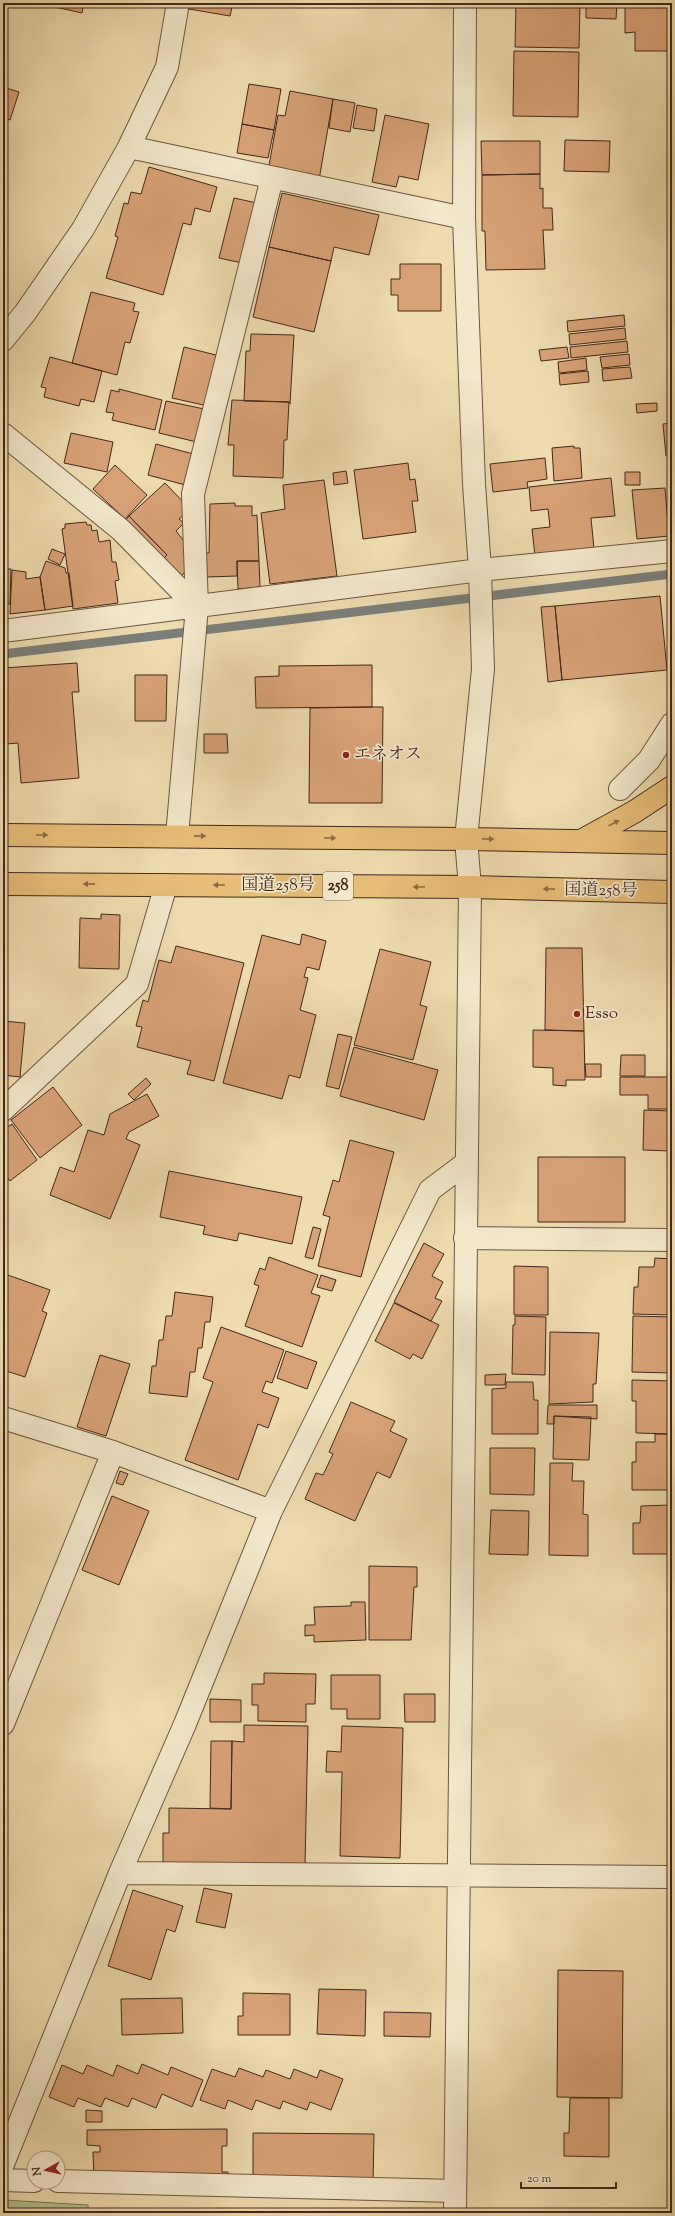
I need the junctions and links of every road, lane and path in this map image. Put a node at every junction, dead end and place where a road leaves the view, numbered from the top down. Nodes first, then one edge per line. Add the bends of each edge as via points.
1 (178, 3) edge
2 (465, 3) edge
3 (129, 147) junction
4 (272, 178) junction
5 (464, 218) junction
6 (3, 340) edge
7 (3, 434) edge
8 (672, 551) edge
9 (481, 577) junction
10 (197, 612) junction
11 (3, 631) edge
12 (672, 724) edge
13 (672, 787) edge
14 (620, 789) dead end
15 (3, 835) edge
16 (177, 836) junction
17 (466, 839) junction
18 (580, 842) junction
19 (672, 843) edge
20 (3, 884) edge
21 (166, 885) junction
22 (470, 887) junction
23 (672, 892) edge
24 (3, 1110) edge
25 (466, 1163) junction
26 (465, 1238) junction
27 (672, 1240) edge
28 (3, 1418) edge
29 (113, 1452) junction
30 (271, 1511) junction
31 (3, 1724) edge
32 (120, 1873) junction
33 (458, 1876) junction
34 (672, 1877) edge
35 (3, 2164) edge
36 (3, 2180) edge
37 (26, 2181) edge
38 (66, 2181) edge
39 (455, 2191) junction
40 (455, 2213) edge

1 - 3 street via 167,67
2 - 5 street
3 - 4 street
3 - 6 street via 84,229
4 - 5 street
4 - 10 street via 193,494
5 - 9 street via 474,484
7 - 10 street via 121,530
8 - 9 street
9 - 10 street
9 - 17 street via 483,669
10 - 11 street
10 - 16 street
12 - 14 street via 649,760
18 -> 13 highway
15 -> 16 highway
16 -> 17 highway
17 -> 18 highway
17 - 22 street
18 - 19 highway
21 -> 20 highway, 国道258号 / 258
22 -> 21 highway, 国道258号 / 258
21 - 24 street via 137,984
23 -> 22 highway, 国道258号 / 258
22 - 25 street
25 - 26 street
25 - 30 street via 430,1190
26 - 27 street
26 - 33 street
28 - 29 street
29 - 30 street
29 - 31 street
30 - 32 street via 186,1724
32 - 33 street
32 - 35 street
33 - 34 street
33 - 39 street
36 - 37 street
38 - 39 street
39 - 40 street

